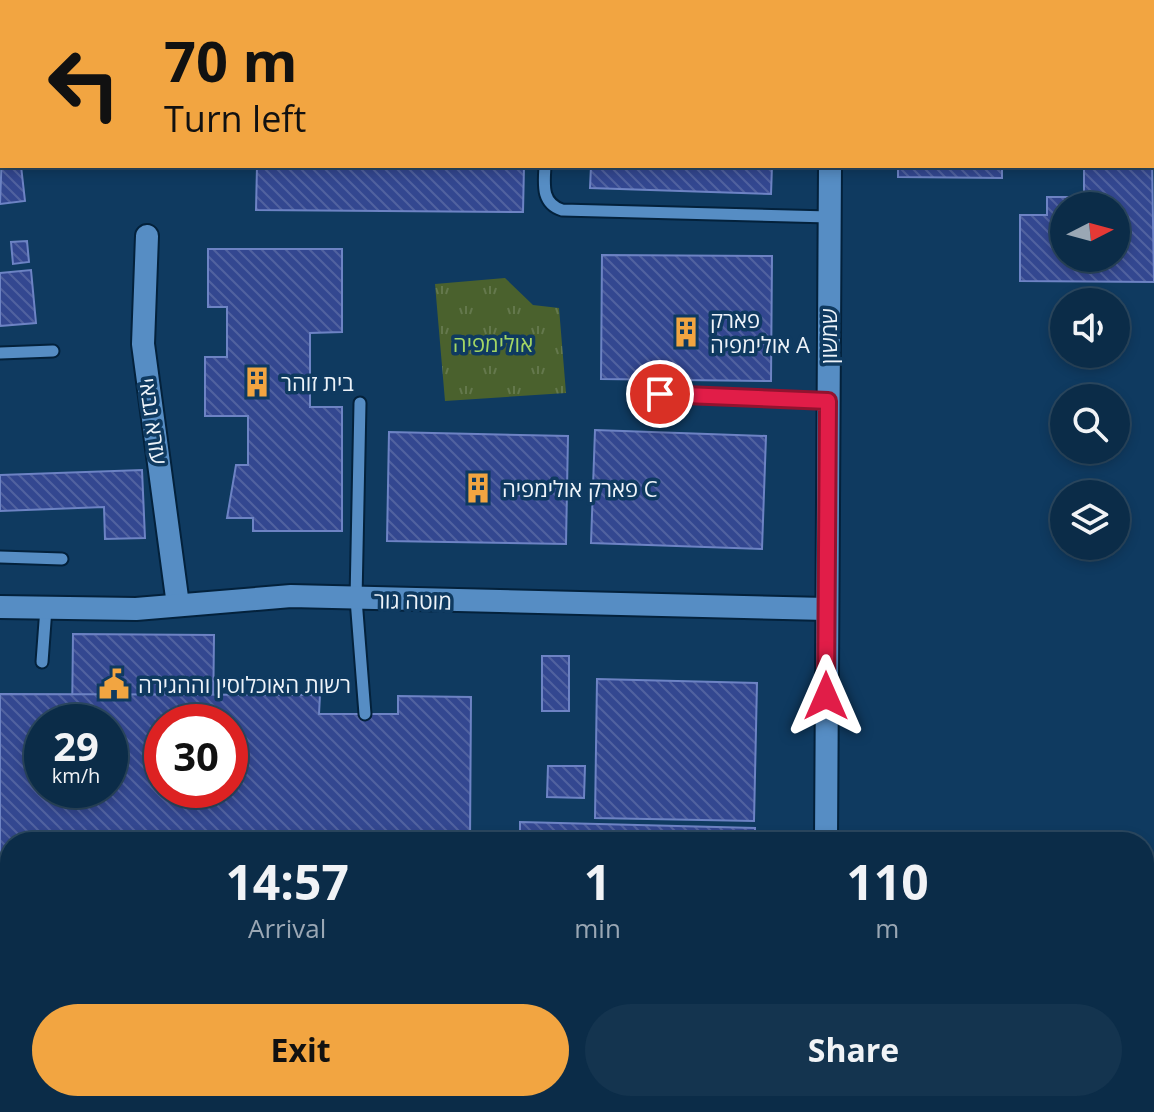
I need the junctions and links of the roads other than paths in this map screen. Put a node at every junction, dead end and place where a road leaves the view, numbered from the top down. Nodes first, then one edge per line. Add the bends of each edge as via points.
1 (545, 168) edge
2 (830, 168) edge
3 (829, 217) junction
4 (147, 236) dead end
5 (53, 351) dead end
6 (0, 353) edge
7 (660, 394) dead end
8 (828, 401) junction
9 (360, 403) dead end
10 (0, 557) edge
11 (62, 559) dead end
12 (356, 599) junction
13 (178, 605) junction
14 (0, 607) edge
15 (46, 608) junction
16 (826, 609) junction
17 (42, 662) dead end
18 (365, 714) dead end
19 (826, 832) edge

1 - 3 lane via 544,191 553,207 562,210
2 - 3 street, שמשון
3 - 8 street, שמשון
4 - 13 street, עזרא גבאי via 143,344
5 - 6 lane
7 - 8 lane
8 - 16 street, שמשון
9 - 12 lane
10 - 11 lane
12 - 13 street, מוטה גור via 291,596
12 - 16 street, מוטה גור
12 - 18 lane
13 - 15 street, מוטה גור
14 - 15 street, מוטה גור
15 - 17 lane
16 - 19 street, שמשון

